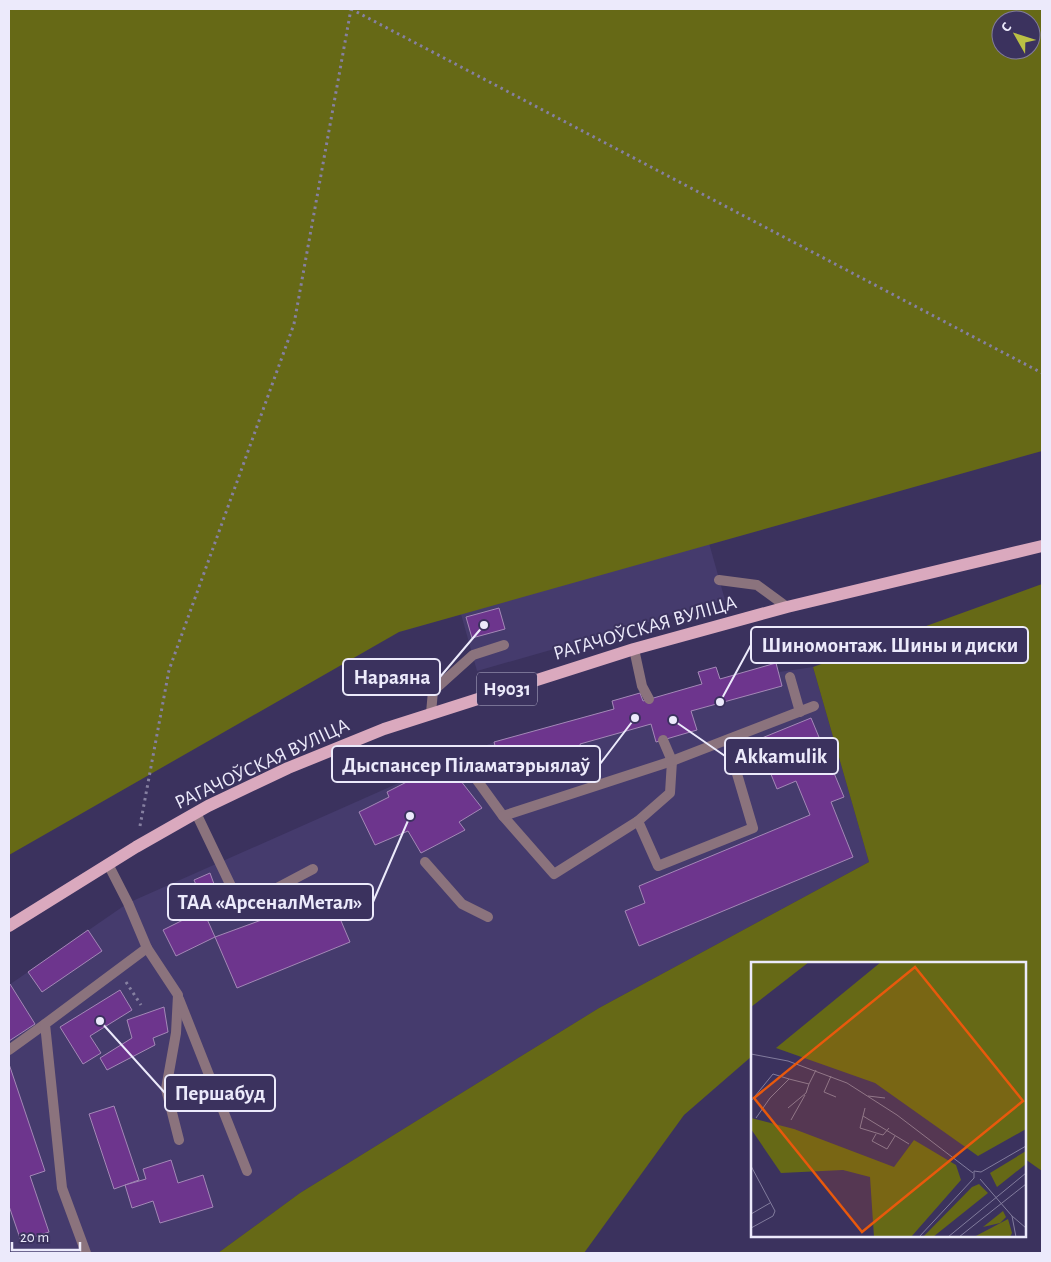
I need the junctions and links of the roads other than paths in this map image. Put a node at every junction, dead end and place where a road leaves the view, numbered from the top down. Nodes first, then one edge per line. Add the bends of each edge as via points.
1 (1042, 546) edge
2 (720, 580) dead end
3 (786, 607) junction
4 (504, 645) dead end
5 (634, 649) junction
6 (790, 677) dead end
7 (649, 699) dead end
8 (814, 706) dead end
9 (800, 712) junction
10 (431, 714) junction
11 (663, 740) dead end
12 (727, 740) junction
13 (672, 761) junction
14 (474, 776) dead end
15 (196, 813) junction
16 (503, 816) junction
17 (638, 821) junction
18 (425, 862) dead end
19 (108, 864) junction
20 (314, 869) dead end
21 (488, 917) dead end
22 (9, 926) edge
23 (147, 948) junction
24 (178, 995) junction
25 (45, 1024) junction
26 (9, 1050) edge
27 (179, 1140) dead end
28 (247, 1171) dead end
29 (86, 1253) edge

1 - 3 main road, РАГАЧОЎСКАЯ ВУЛІЦА / Н9031
2 - 3 lane via 757,584
3 - 5 main road, РАГАЧОЎСКАЯ ВУЛІЦА / Н9031
4 - 10 lane via 472,655 433,691
5 - 7 lane via 642,686
5 - 10 main road, РАГАЧОЎСКАЯ ВУЛІЦА / Н9031
6 - 9 lane
8 - 9 lane
9 - 12 lane
10 - 15 main road, РАГАЧОЎСКАЯ ВУЛІЦА / Н9031 via 384,728 288,768
11 - 13 lane
12 - 13 lane
12 - 17 lane via 753,828 658,866
13 - 16 lane
13 - 17 lane via 670,793
14 - 16 lane
15 - 19 main road, РАГАЧОЎСКАЯ ВУЛІЦА / Н9031
15 - 20 lane via 241,907
16 - 17 lane via 554,874
18 - 21 lane via 462,904
19 - 22 main road, РАГАЧОЎСКАЯ ВУЛІЦА / Н9031
19 - 23 lane
23 - 24 lane
23 - 25 lane
24 - 27 lane via 176,1033 166,1089
24 - 28 lane
25 - 26 lane
25 - 29 lane via 62,1188

